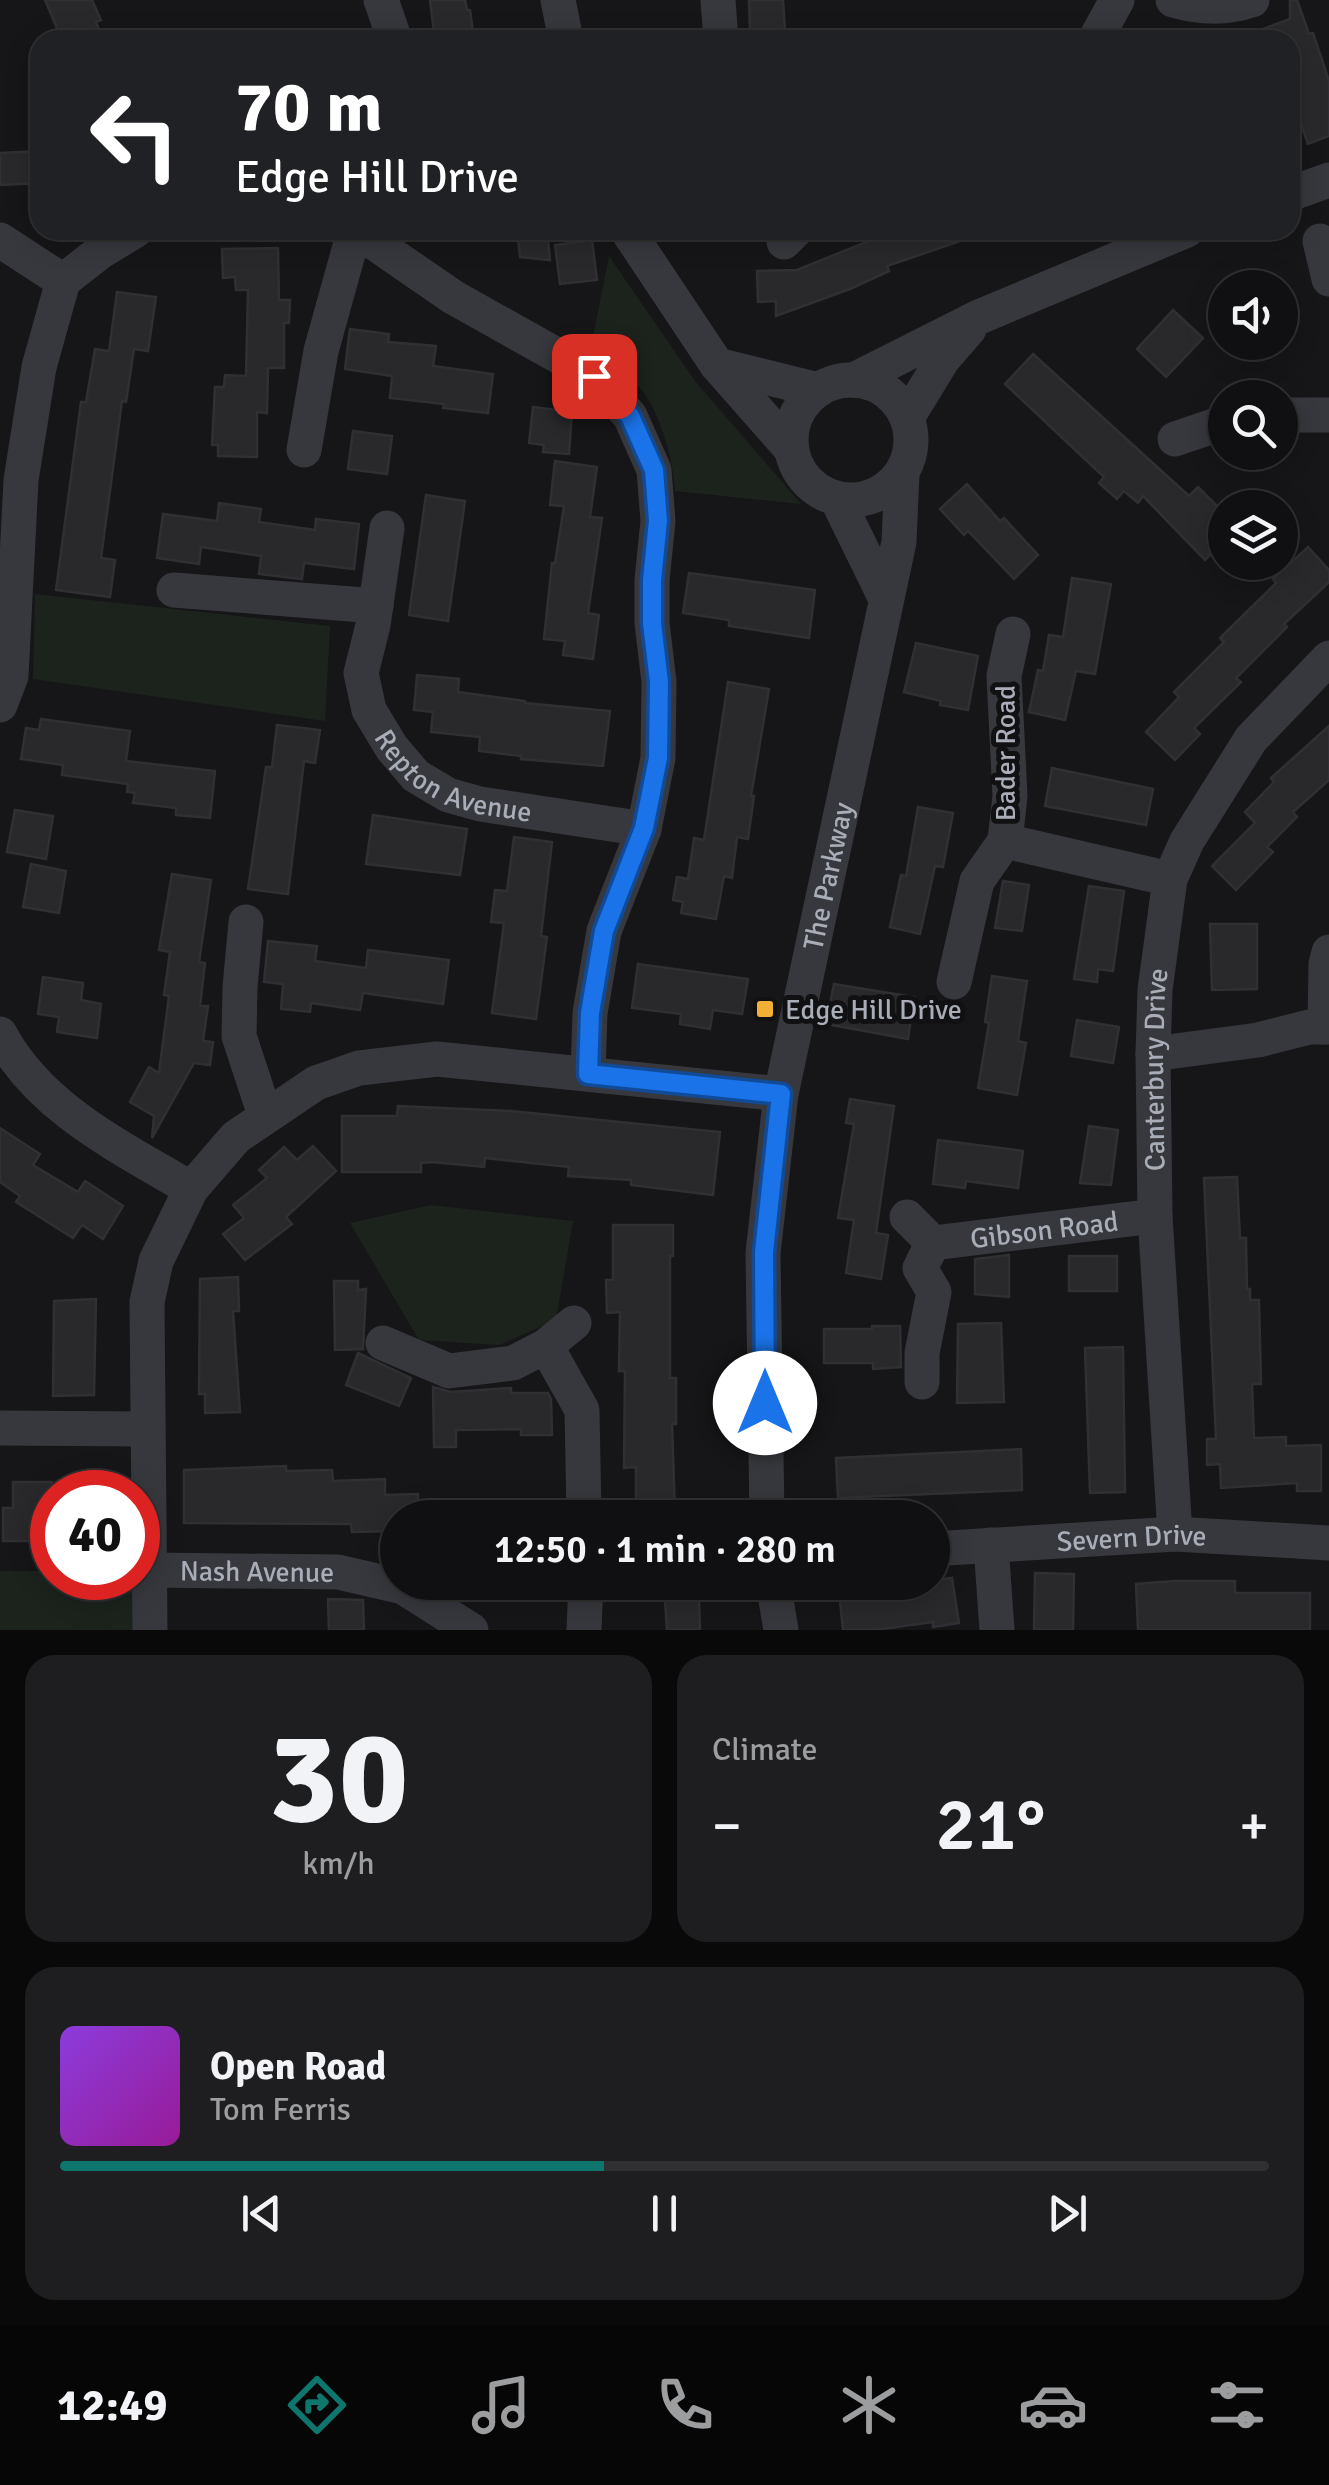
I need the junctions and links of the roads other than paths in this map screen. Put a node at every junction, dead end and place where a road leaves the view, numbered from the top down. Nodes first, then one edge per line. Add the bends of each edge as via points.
1 (380, 0) edge
2 (558, 0) edge
3 (718, 0) edge
4 (1117, 0) edge
5 (1173, 0) edge
6 (1252, 0) edge
7 (1212, 24) edge
8 (390, 30) edge
9 (564, 30) edge
10 (720, 30) edge
11 (1101, 30) edge
12 (1329, 180) edge
13 (1300, 190) edge
14 (0, 240) edge
15 (120, 240) edge
16 (355, 240) edge
17 (369, 240) edge
18 (634, 240) edge
19 (1163, 240) edge
20 (1320, 241) dead end
21 (1329, 280) edge
22 (63, 281) junction
23 (980, 317) junction
24 (717, 366) junction
25 (854, 380) junction
26 (818, 390) junction
27 (1329, 414) edge
28 (1298, 415) edge
29 (907, 418) junction
30 (1208, 428) edge
31 (1175, 439) dead end
32 (792, 448) junction
33 (304, 450) dead end
34 (902, 472) junction
35 (837, 499) junction
36 (387, 528) dead end
37 (8, 572) edge
38 (174, 590) dead end
39 (885, 596) junction
40 (374, 616) junction
41 (1013, 634) dead end
42 (1329, 658) edge
43 (0, 705) edge
44 (644, 828) junction
45 (1005, 842) junction
46 (1170, 878) junction
47 (246, 922) dead end
48 (1329, 952) edge
49 (954, 982) dead end
50 (1327, 1027) edge
51 (0, 1034) edge
52 (1153, 1054) junction
53 (588, 1074) junction
54 (13, 1080) edge
55 (781, 1094) junction
56 (265, 1115) junction
57 (190, 1189) junction
58 (1155, 1216) junction
59 (907, 1217) dead end
60 (922, 1264) junction
61 (574, 1324) dead end
62 (383, 1343) dead end
63 (546, 1346) junction
64 (922, 1382) dead end
65 (0, 1428) edge
66 (146, 1429) junction
67 (147, 1470) edge
68 (584, 1500) edge
69 (767, 1500) edge
70 (1175, 1534) junction
71 (1329, 1543) edge
72 (991, 1545) junction
73 (950, 1548) edge
74 (160, 1570) edge
75 (150, 1600) edge
76 (586, 1600) edge
77 (776, 1600) edge
78 (150, 1630) edge
79 (472, 1630) edge
80 (584, 1630) edge
81 (782, 1630) edge
82 (997, 1630) edge

1 - 8 street
2 - 9 street
3 - 10 street
4 - 11 street
5 - 7 street
6 - 7 street
12 - 13 street
14 - 22 street
15 - 22 street
16 - 33 street via 321,352
17 - 44 street via 453,297 594,376 630,416 654,470 658,521 652,623 658,758
18 - 24 street
19 - 23 street
20 - 21 street
22 - 37 street via 39,367
23 - 25 street
23 - 29 street
24 - 26 street
24 - 32 street
25 - 26 street
25 - 29 street via 885,392
26 - 32 street via 796,416
27 - 28 street
29 - 34 street via 911,437
30 - 31 street
32 - 35 street via 802,475
34 - 35 street via 874,496
34 - 39 street, The Parkway via 899,542
35 - 39 street
36 - 40 street, Repton Avenue
37 - 43 street via 11,676
38 - 40 street
39 - 55 street, The Parkway
40 - 44 street, Repton Avenue via 361,673 369,710 416,776 480,804
41 - 45 street, Bader Road via 1004,676 1010,796
42 - 46 street, Canterbury Drive via 1252,739
44 - 53 street via 604,931
45 - 46 street
45 - 49 street, Bader Road via 976,881
46 - 52 street, Canterbury Drive
47 - 56 street via 239,1036
48 - 50 street
50 - 52 street
51 - 54 street via 14,1061
52 - 58 street, Canterbury Drive
53 - 55 street
53 - 56 street via 437,1060 360,1068 316,1083
54 - 57 street
55 - 69 street, The Parkway via 764,1252
56 - 57 street
57 - 66 street via 156,1261 147,1302
58 - 60 street, Gibson Road
58 - 70 street, Canterbury Drive
59 - 60 street, Gibson Road
60 - 64 street via 934,1292
61 - 63 street
62 - 63 street via 449,1371 513,1362
63 - 68 street via 582,1410
65 - 66 street
66 - 67 street
70 - 71 street, Severn Drive
70 - 72 street, Severn Drive
72 - 73 street, Severn Drive
72 - 82 street
74 - 79 street, Nash Avenue via 338,1572 402,1587
75 - 78 street
76 - 80 street
77 - 81 street

